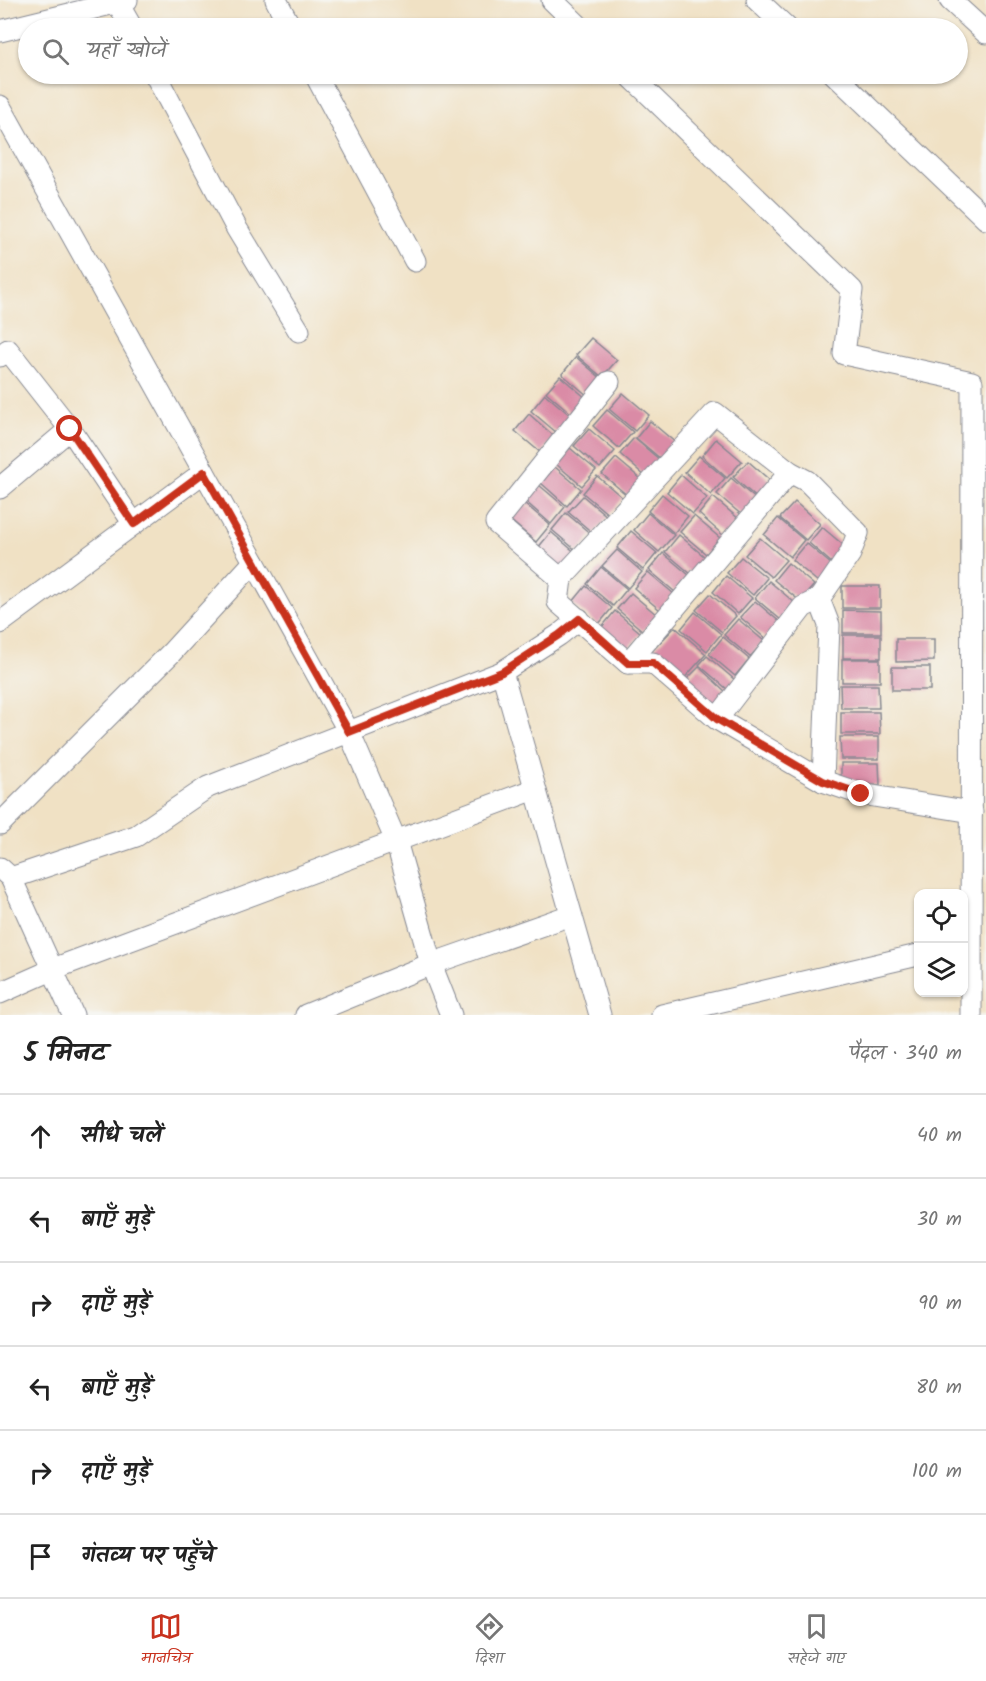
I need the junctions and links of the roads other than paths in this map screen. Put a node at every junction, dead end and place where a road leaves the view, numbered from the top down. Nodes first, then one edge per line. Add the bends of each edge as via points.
1 (276, 0) edge
2 (552, 0) edge
3 (757, 0) edge
4 (950, 0) edge
5 (122, 1) edge
6 (53, 18) edge
7 (128, 18) edge
8 (286, 18) edge
9 (571, 18) edge
10 (776, 18) edge
11 (18, 27) edge
12 (0, 31) edge
13 (986, 33) edge
14 (160, 84) edge
15 (320, 84) edge
16 (638, 84) edge
17 (844, 84) edge
18 (0, 106) edge
19 (986, 219) edge
20 (415, 261) dead end
21 (299, 331) dead end
22 (0, 356) edge
23 (979, 378) edge
24 (609, 382) dead end
25 (70, 429) junction
26 (204, 472) junction
27 (790, 472) junction
28 (0, 489) edge
29 (134, 524) junction
30 (254, 562) junction
31 (561, 579) junction
32 (819, 599) junction
33 (579, 619) junction
34 (0, 623) edge
35 (628, 663) junction
36 (502, 672) junction
37 (717, 719) junction
38 (986, 730) edge
39 (349, 732) junction
40 (979, 752) edge
41 (823, 781) junction
42 (536, 789) junction
43 (972, 812) junction
44 (0, 824) edge
45 (396, 841) junction
46 (6, 873) edge
47 (571, 915) junction
48 (967, 943) edge
49 (914, 956) edge
50 (968, 962) edge
51 (431, 964) junction
52 (52, 970) junction
53 (0, 993) edge
54 (73, 1015) edge
55 (306, 1015) edge
56 (451, 1015) edge
57 (600, 1015) edge
58 (662, 1015) edge
59 (971, 1015) edge

1 - 8 street
2 - 9 street
3 - 10 street
4 - 13 street
5 - 6 street
5 - 7 street
11 - 12 street
14 - 21 street via 237,229
15 - 20 street
16 - 23 street via 852,290 844,354
17 - 19 street
18 - 26 street
22 - 25 street via 8,350
23 - 40 street
24 - 31 street via 496,523
25 - 28 street
25 - 29 street
26 - 29 street
26 - 30 street
27 - 31 street via 715,413
27 - 32 street via 807,482 858,533
27 - 35 street
29 - 34 street
30 - 39 street
30 - 44 street via 171,653
31 - 33 street via 558,602
32 - 37 street via 803,608
32 - 41 street via 829,625
33 - 35 street
33 - 36 street
35 - 37 street via 653,663
36 - 39 street
36 - 42 street
37 - 41 street
38 - 40 street
39 - 45 street
39 - 46 street via 208,787 136,836
40 - 43 street
41 - 43 street via 861,794
42 - 45 street
42 - 47 street
43 - 48 street
45 - 51 street
45 - 52 street
46 - 52 street
47 - 51 street
47 - 57 street
49 - 58 street
50 - 59 street
51 - 55 street
51 - 56 street
52 - 53 street
52 - 54 street

